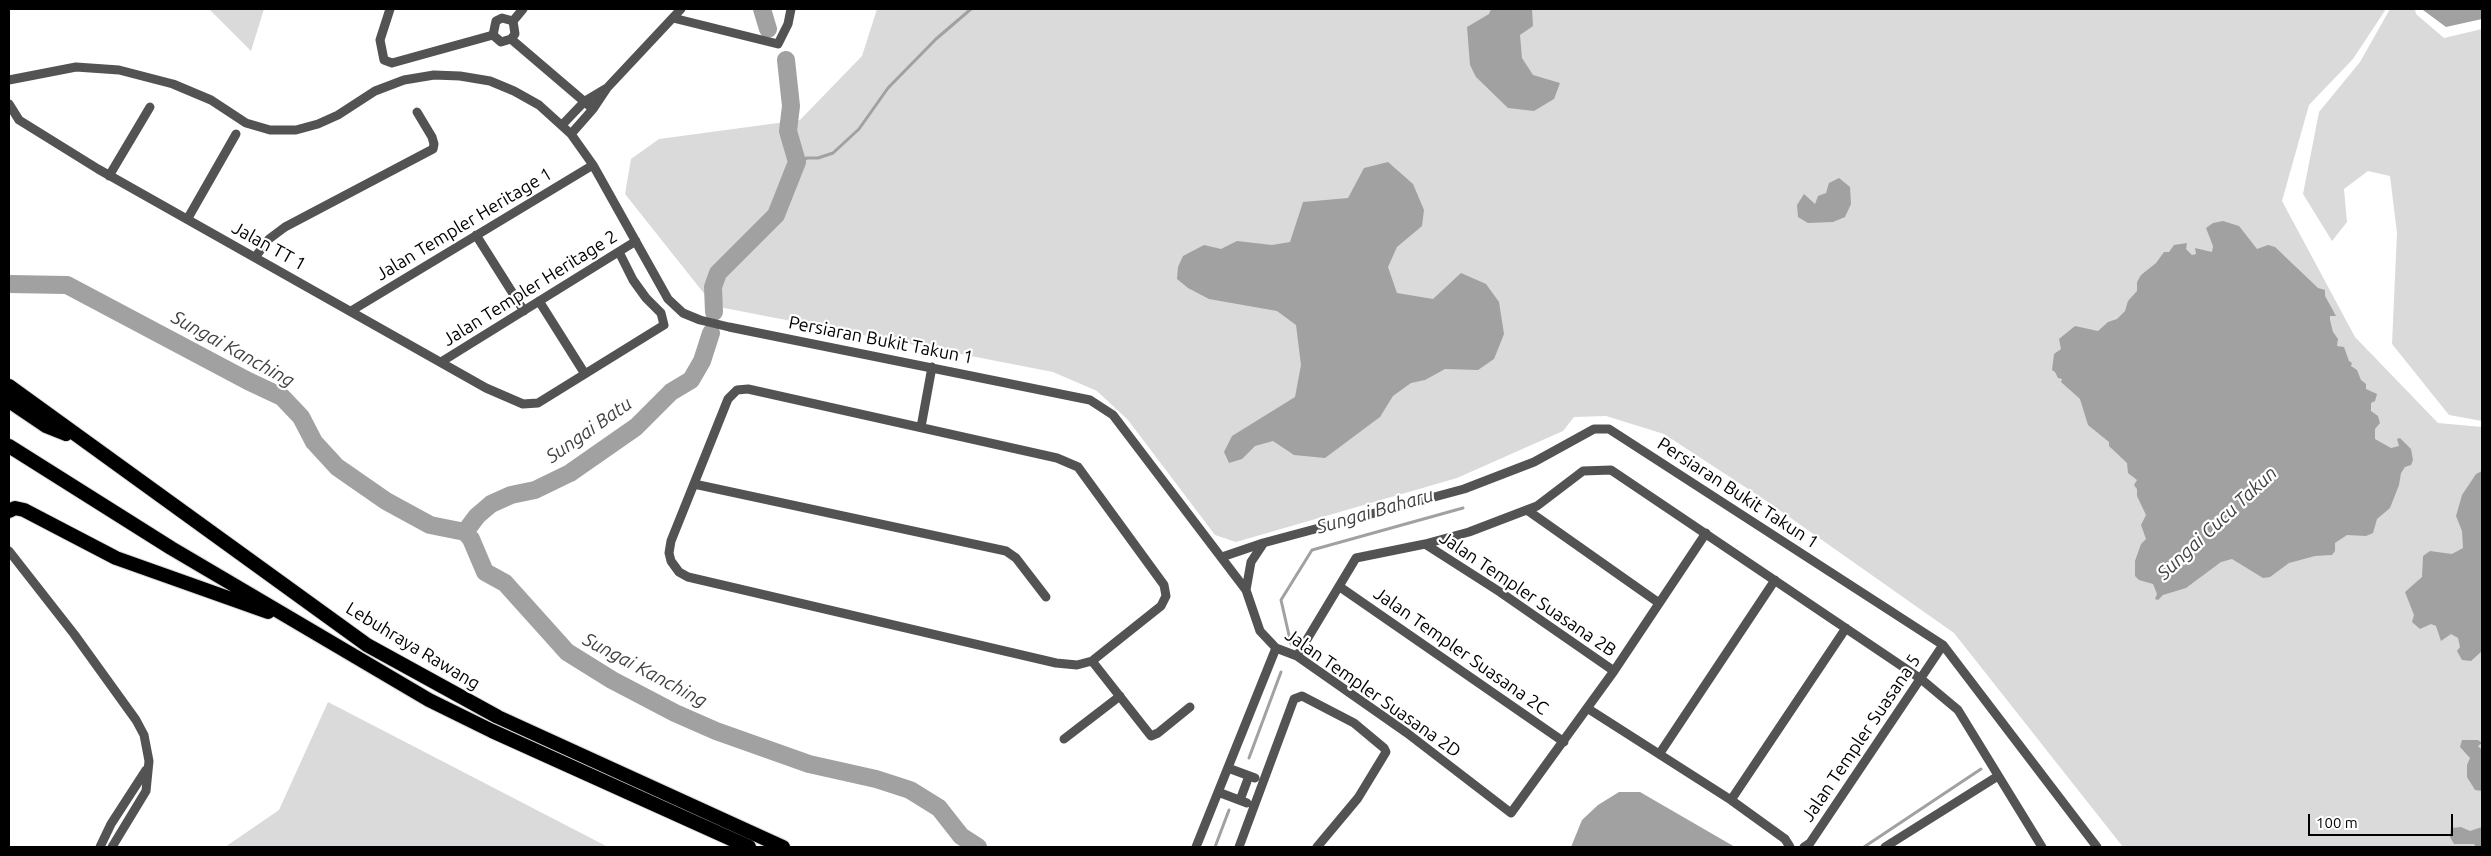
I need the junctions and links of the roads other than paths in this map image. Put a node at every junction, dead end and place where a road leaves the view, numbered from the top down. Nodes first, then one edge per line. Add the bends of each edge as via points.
1 (390, 9) edge
2 (523, 9) edge
3 (681, 9) edge
4 (791, 9) edge
5 (673, 18) junction
6 (513, 21) junction
7 (493, 35) junction
8 (512, 39) junction
9 (9, 80) edge
10 (607, 88) junction
11 (584, 101) junction
12 (9, 104) edge
13 (150, 107) dead end
14 (593, 109) junction
15 (417, 112) dead end
16 (563, 124) junction
17 (236, 134) dead end
18 (572, 134) junction
19 (593, 165) junction
20 (109, 176) junction
21 (188, 218) junction
22 (476, 235) junction
23 (636, 241) junction
24 (619, 252) junction
25 (256, 256) junction
26 (539, 301) junction
27 (351, 311) junction
28 (524, 311) junction
29 (441, 362) junction
30 (932, 367) junction
31 (584, 374) junction
32 (9, 386) edge
33 (9, 401) edge
34 (921, 427) junction
35 (9, 437) edge
36 (86, 442) junction
37 (9, 446) edge
38 (52, 474) junction
39 (694, 484) junction
40 (1527, 510) junction
41 (9, 511) edge
42 (1706, 534) junction
43 (1263, 544) junction
44 (1425, 544) junction
45 (9, 551) edge
46 (1222, 557) junction
47 (1776, 580) junction
48 (1340, 587) junction
49 (1246, 590) junction
50 (1046, 597) dead end
51 (1659, 603) junction
52 (1846, 628) junction
53 (305, 629) junction
54 (1943, 645) junction
55 (1276, 648) junction
56 (1297, 656) junction
57 (1092, 661) junction
58 (1614, 671) junction
59 (1921, 679) junction
60 (1120, 696) junction
61 (1190, 707) dead end
62 (1587, 708) junction
63 (1064, 739) dead end
64 (1564, 742) junction
65 (1660, 753) junction
66 (149, 761) junction
67 (1228, 768) junction
68 (1998, 776) junction
69 (1218, 792) junction
70 (1731, 800) junction
71 (100, 847) edge
72 (112, 847) edge
73 (749, 847) edge
74 (783, 847) edge
75 (1196, 847) edge
76 (1239, 847) edge
77 (1317, 847) edge
78 (1790, 847) edge
79 (1804, 847) edge
80 (1885, 847) edge
81 (2042, 847) edge
82 (2097, 847) edge

1 - 7 street via 380,40 384,60 392,64
2 - 6 street
3 - 5 street
4 - 5 street via 778,44
5 - 10 street
6 - 7 street via 502,18 496,21
6 - 8 street via 515,34
7 - 8 street via 501,42
8 - 11 street
9 - 16 street, Persiaran Bukit Takun 1 via 76,67 119,70 173,84 211,100 246,123 270,130 284,130 318,124 375,91 404,80 434,75 460,76 490,81 514,91
10 - 11 street
10 - 14 street
11 - 14 street
11 - 16 street
12 - 20 street, Jalan TT 1 via 19,120
13 - 20 street
14 - 18 street
15 - 25 street via 432,137 433,149 285,227 269,239
16 - 18 street, Persiaran Bukit Takun 1
17 - 21 street
18 - 19 street, Persiaran Bukit Takun 1
19 - 22 street, Jalan Templer Heritage 1
19 - 23 street, Persiaran Bukit Takun 1
20 - 21 street, Jalan TT 1
21 - 25 street, Jalan TT 1
22 - 27 street, Jalan Templer Heritage 1
22 - 28 street
23 - 24 street, Jalan Templer Heritage 2
23 - 30 street, Persiaran Bukit Takun 1 via 668,299 683,313 729,327
24 - 26 street, Jalan Templer Heritage 2
24 - 31 street via 633,280 661,313 664,325
25 - 27 street, Jalan TT 1
26 - 28 street, Jalan Templer Heritage 2
26 - 31 street
27 - 29 street, Jalan TT 1
28 - 29 street, Jalan Templer Heritage 2
29 - 31 street, Jalan TT 1 via 486,388 523,404 538,403
30 - 34 street
30 - 46 street, Persiaran Bukit Takun 1 via 1090,400 1113,415
32 - 36 highway, Lebuhraya Rawang
33 - 36 highway via 46,426
34 - 39 street via 748,389 737,390 728,399
34 - 57 street via 1057,458 1078,468 1164,585 1166,596 1161,606
35 - 38 highway via 29,450
36 - 74 highway, Lebuhraya Rawang via 367,645 498,718
37 - 38 highway, Lebuhraya Rawang
38 - 53 highway, Lebuhraya Rawang
39 - 50 street via 1006,551 1016,558
39 - 57 street via 669,553 679,572 688,577 1056,663 1078,665
40 - 42 street via 1583,471 1611,470
40 - 44 street via 1469,532
40 - 51 street
41 - 53 highway via 15,508 24,510 116,558
42 - 47 street
42 - 51 street
43 - 46 street, Persiaran Bukit Takun 1
43 - 49 street via 1251,562
43 - 54 street, Persiaran Bukit Takun 1 via 1464,489 1534,462 1594,429 1609,429
44 - 48 street via 1356,558
44 - 58 street, Jalan Templer Suasana 2B
45 - 66 street via 136,720 144,735
46 - 49 street, Jalan Templer Suasana 2D
47 - 52 street
47 - 65 street
48 - 56 street
48 - 64 street, Jalan Templer Suasana 2C
49 - 55 street, Jalan Templer Suasana 2D via 1260,631
51 - 58 street
52 - 59 street
52 - 70 street
53 - 73 highway, Lebuhraya Rawang via 444,708
54 - 59 street, Jalan Templer Suasana 5
54 - 82 street, Persiaran Bukit Takun 1
55 - 56 street, Jalan Templer Suasana 2D
55 - 67 street
56 - 64 street, Jalan Templer Suasana 2D via 1408,733 1512,813
57 - 60 street
58 - 62 street
59 - 68 street via 1958,710
59 - 79 street, Jalan Templer Suasana 5 via 1810,843
60 - 61 street via 1151,736
60 - 63 street
62 - 64 street
62 - 65 street
65 - 70 street
66 - 71 street
66 - 72 street via 146,791
67 - 69 street
67 - 69 street via 1252,777 1244,801
68 - 80 street
68 - 81 street
69 - 75 street
70 - 78 street via 1785,839
76 - 77 street via 1294,699 1302,696 1354,723 1386,752 1358,798

